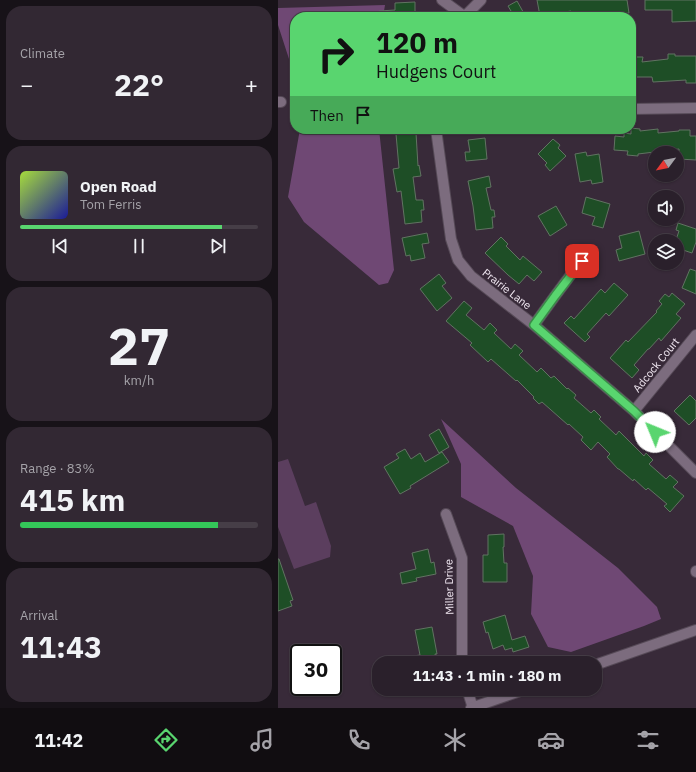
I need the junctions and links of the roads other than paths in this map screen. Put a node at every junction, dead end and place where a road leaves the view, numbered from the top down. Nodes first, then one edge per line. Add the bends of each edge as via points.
1 (442, 0) edge
2 (481, 0) edge
3 (458, 12) edge
4 (469, 12) edge
5 (696, 108) edge
6 (636, 109) edge
7 (437, 134) edge
8 (582, 261) dead end
9 (534, 325) junction
10 (696, 335) edge
11 (634, 411) junction
12 (696, 473) edge
13 (446, 514) dead end
14 (696, 630) edge
15 (462, 656) edge
16 (602, 663) edge
17 (469, 696) edge
18 (506, 696) edge
19 (472, 708) edge

1 - 3 street
2 - 4 street
5 - 6 street
7 - 9 street, Prairie Lane via 451,239 458,260 471,276
8 - 9 street
9 - 11 street, Prairie Lane
10 - 11 street, Adcock Court
11 - 12 street, Prairie Lane
13 - 15 street, Miller Drive via 462,558
14 - 16 street
17 - 19 street
18 - 19 street

